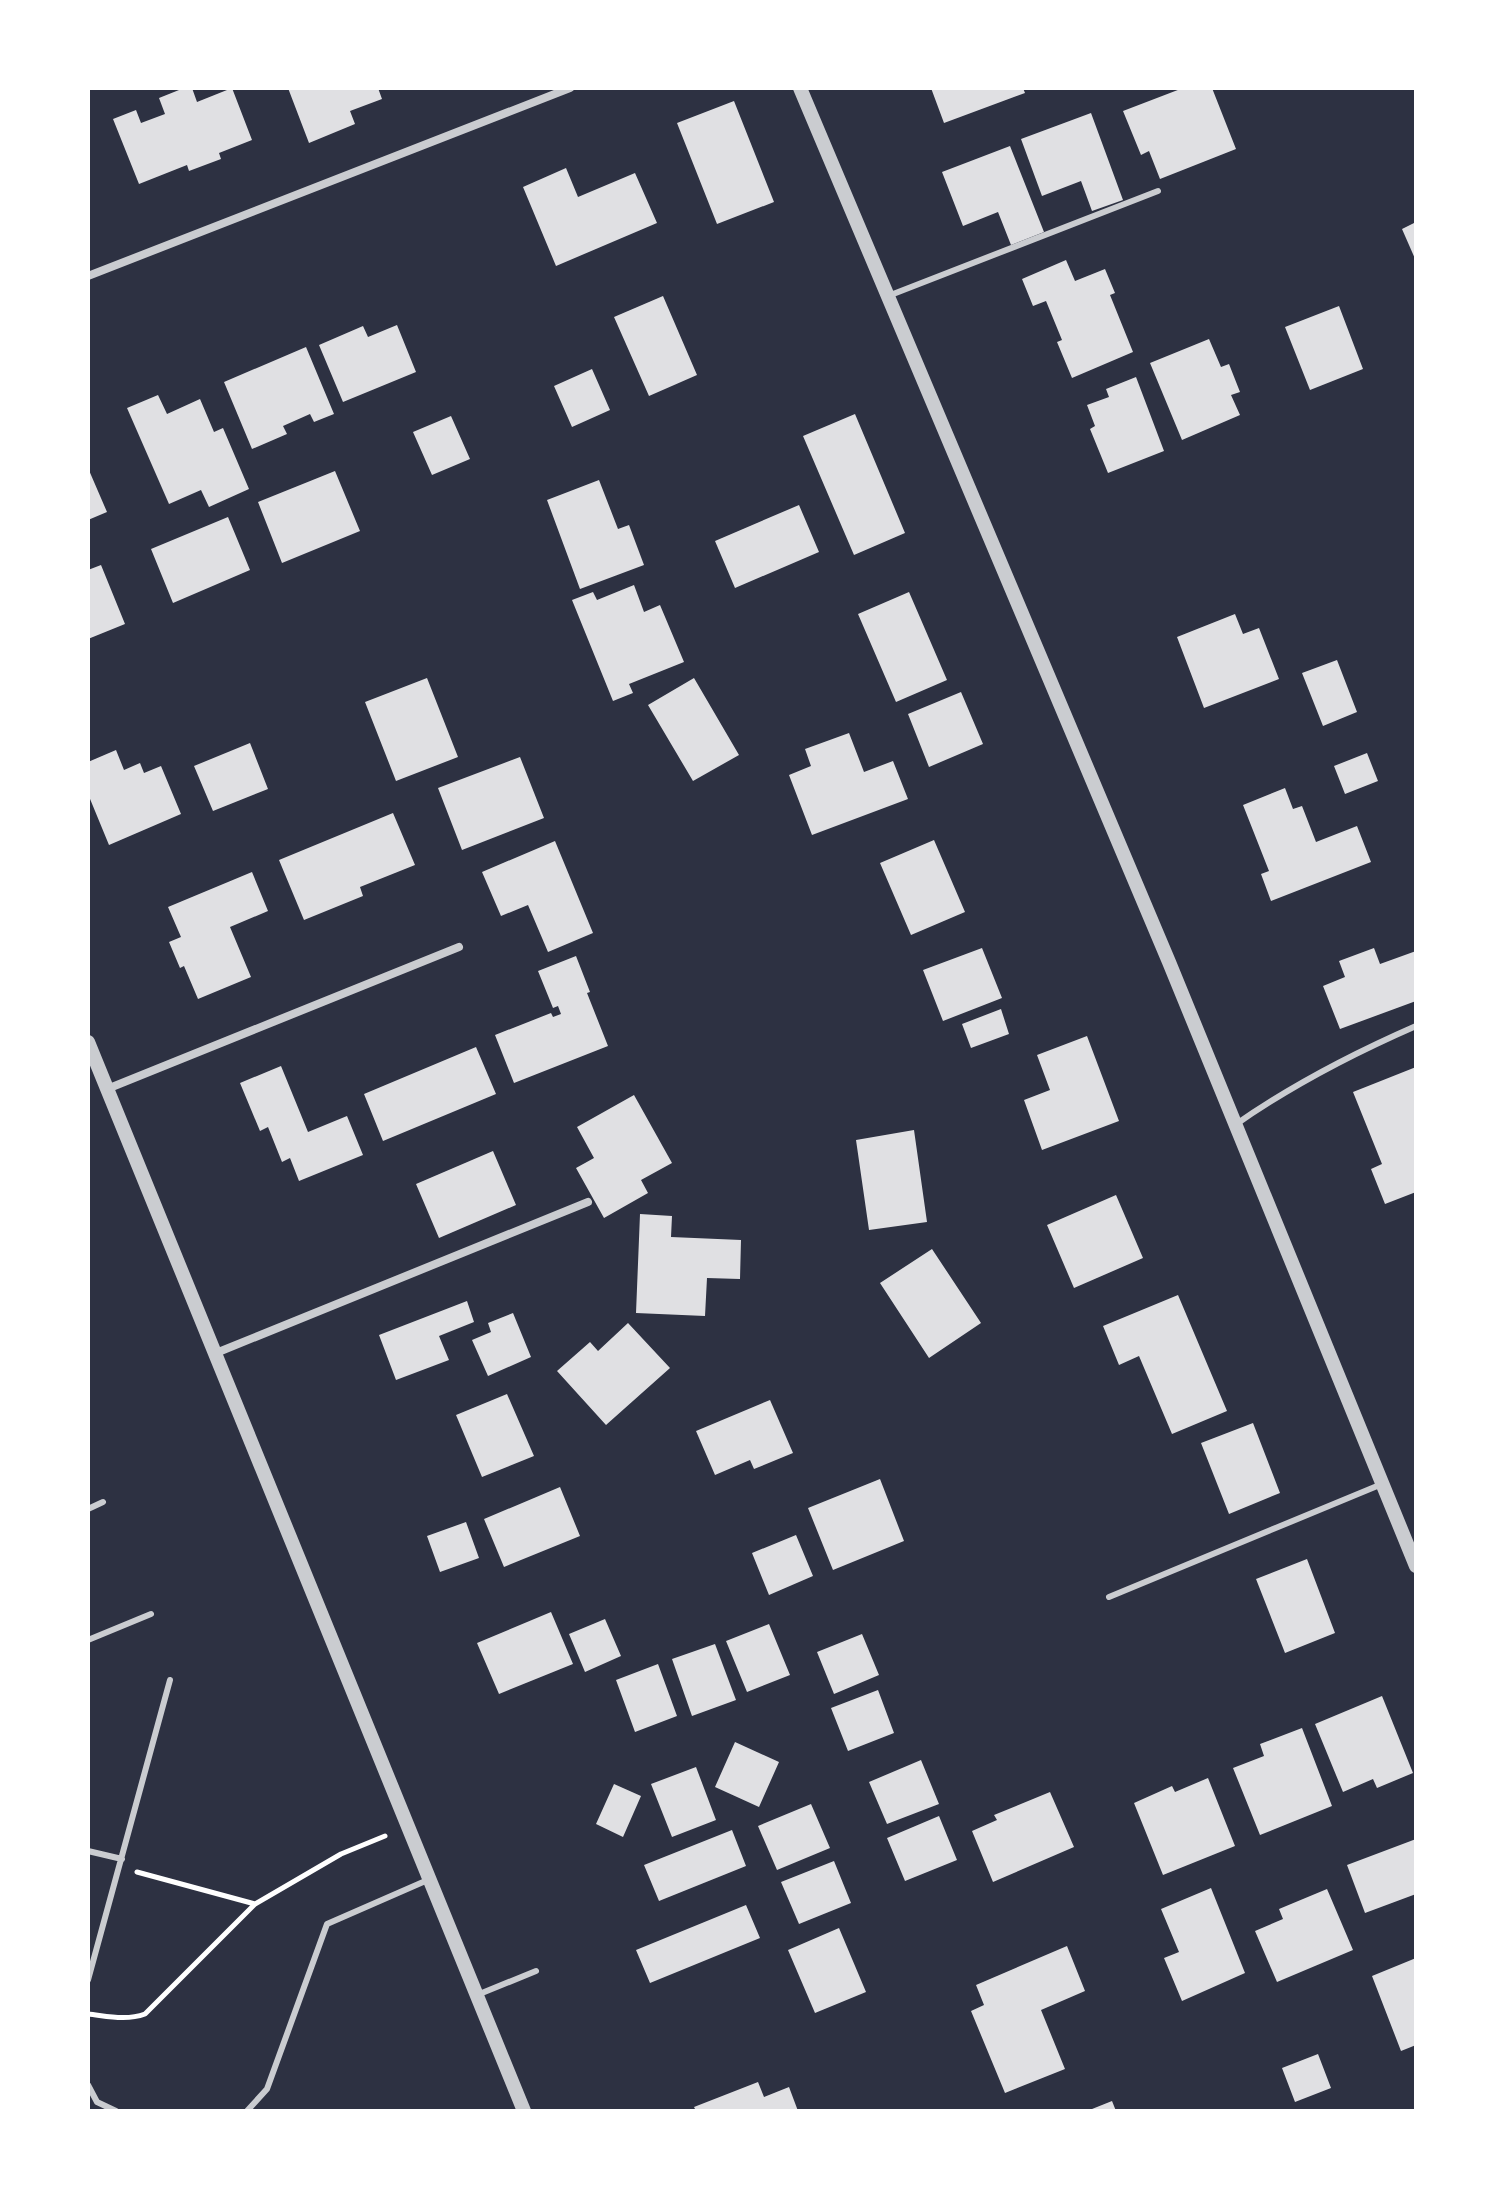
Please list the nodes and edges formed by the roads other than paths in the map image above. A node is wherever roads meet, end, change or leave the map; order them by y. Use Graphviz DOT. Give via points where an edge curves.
graph roads {
  1 [pos="570,88"];
  2 [pos="800,88"];
  3 [pos="1158,191"];
  4 [pos="88,276"];
  5 [pos="888,296"];
  6 [pos="459,947"];
  7 [pos="1416,1026"];
  8 [pos="88,1042"];
  9 [pos="107,1089"];
  10 [pos="1235,1125"];
  11 [pos="588,1202"];
  12 [pos="216,1353"];
  13 [pos="1382,1484"];
  14 [pos="103,1502"];
  15 [pos="88,1509"];
  16 [pos="1416,1566"];
  17 [pos="1109,1597"];
  18 [pos="151,1614"];
  19 [pos="88,1640"];
  20 [pos="170,1680"];
  21 [pos="88,1851"];
  22 [pos="122,1859"];
  23 [pos="430,1879"];
  24 [pos="536,1971"];
  25 [pos="88,1980"];
  26 [pos="477,1995"];
  27 [pos="88,2085"];
  28 [pos="97,2102"];
  29 [pos="93,2111"];
  30 [pos="116,2111"];
  31 [pos="247,2111"];
  32 [pos="524,2111"];
  1 -- 4 [label="street"];
  2 -- 5 [label="street"];
  3 -- 5 [label="lane"];
  5 -- 10 [label="street"];
  6 -- 9 [label="street"];
  7 -- 10 [label="lane" via="1283,1091"];
  8 -- 9 [label="street"];
  9 -- 12 [label="street"];
  10 -- 13 [label="street"];
  11 -- 12 [label="street"];
  12 -- 23 [label="street"];
  13 -- 16 [label="street"];
  13 -- 17 [label="lane"];
  14 -- 15 [label="lane"];
  18 -- 19 [label="lane"];
  20 -- 22 [label="lane"];
  21 -- 22 [label="lane"];
  22 -- 25 [label="lane"];
  23 -- 26 [label="street"];
  23 -- 31 [label="lane" via="327,1924 267,2089"];
  24 -- 26 [label="lane"];
  26 -- 32 [label="street"];
  27 -- 28 [label="lane"];
  28 -- 29 [label="lane"];
  28 -- 30 [label="lane"];
}
